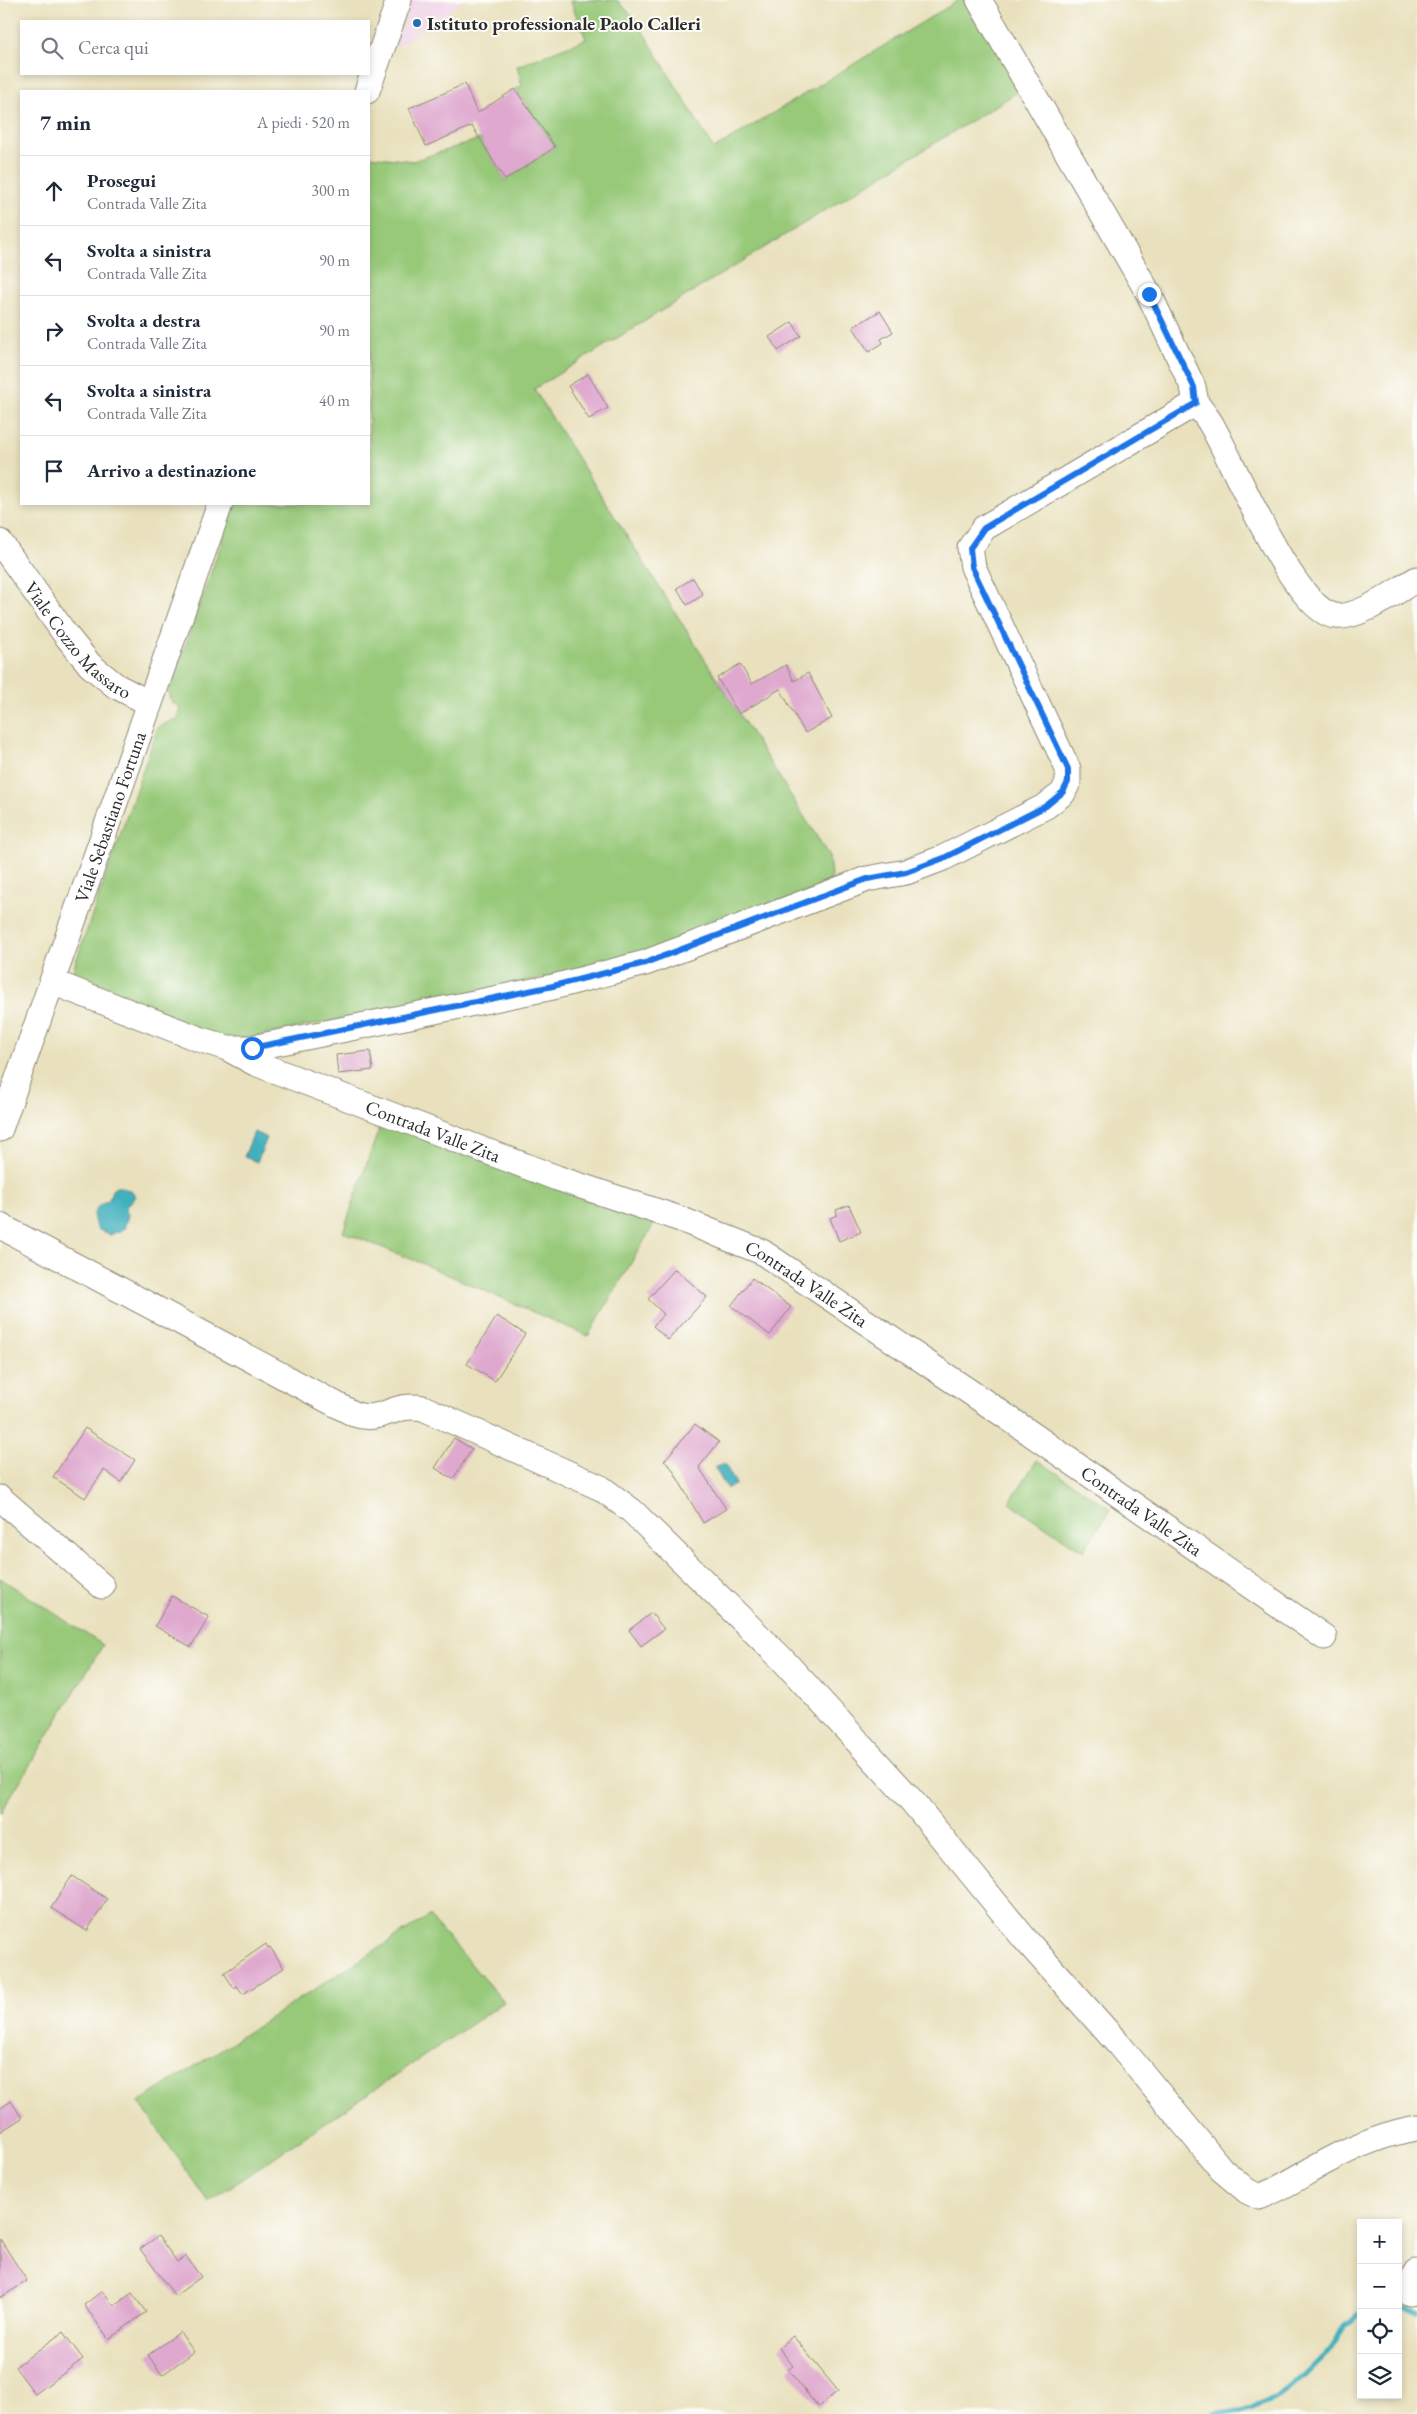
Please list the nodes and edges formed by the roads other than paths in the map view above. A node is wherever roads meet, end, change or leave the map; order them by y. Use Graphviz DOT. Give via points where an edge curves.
graph roads {
  1 [pos="399,0"];
  2 [pos="979,0"];
  3 [pos="367,90"];
  4 [pos="1196,403"];
  5 [pos="220,505"];
  6 [pos="0,542"];
  7 [pos="1417,580"];
  8 [pos="149,704"];
  9 [pos="52,982"];
  10 [pos="227,1048"];
  11 [pos="0,1126"];
  12 [pos="0,1226"];
  13 [pos="0,1498"];
  14 [pos="102,1586"];
  15 [pos="1324,1637"];
  16 [pos="1417,2128"];
  1 -- 3 [label="street"];
  2 -- 4 [label="street" via="1149,294 1194,387"];
  4 -- 7 [label="street" via="1211,424 1268,540 1318,606 1334,616 1352,615"];
  4 -- 10 [label="street, Contrada Valle Zita" via="984,528 970,548 972,567 1068,769 1068,782 1063,792 1046,806 944,858 906,872 867,879 645,963 553,986 252,1048"];
  5 -- 8 [label="street, Viale Sebastiano Fortuna"];
  6 -- 8 [label="street, Viale Cozzo Massaro" via="90,665 116,686"];
  8 -- 9 [label="street, Viale Sebastiano Fortuna"];
  9 -- 10 [label="street, Contrada Valle Zita"];
  9 -- 11 [label="street, Viale Sebastiano Fortuna"];
  10 -- 15 [label="street, Contrada Valle Zita" via="254,1063 762,1252"];
  12 -- 16 [label="street" via="354,1414 364,1418 376,1417 402,1406 423,1408 601,1488 632,1511 782,1660 912,1801 1222,2170 1247,2191 1259,2197 1327,2160 1393,2132"];
  13 -- 14 [label="street"];
}
